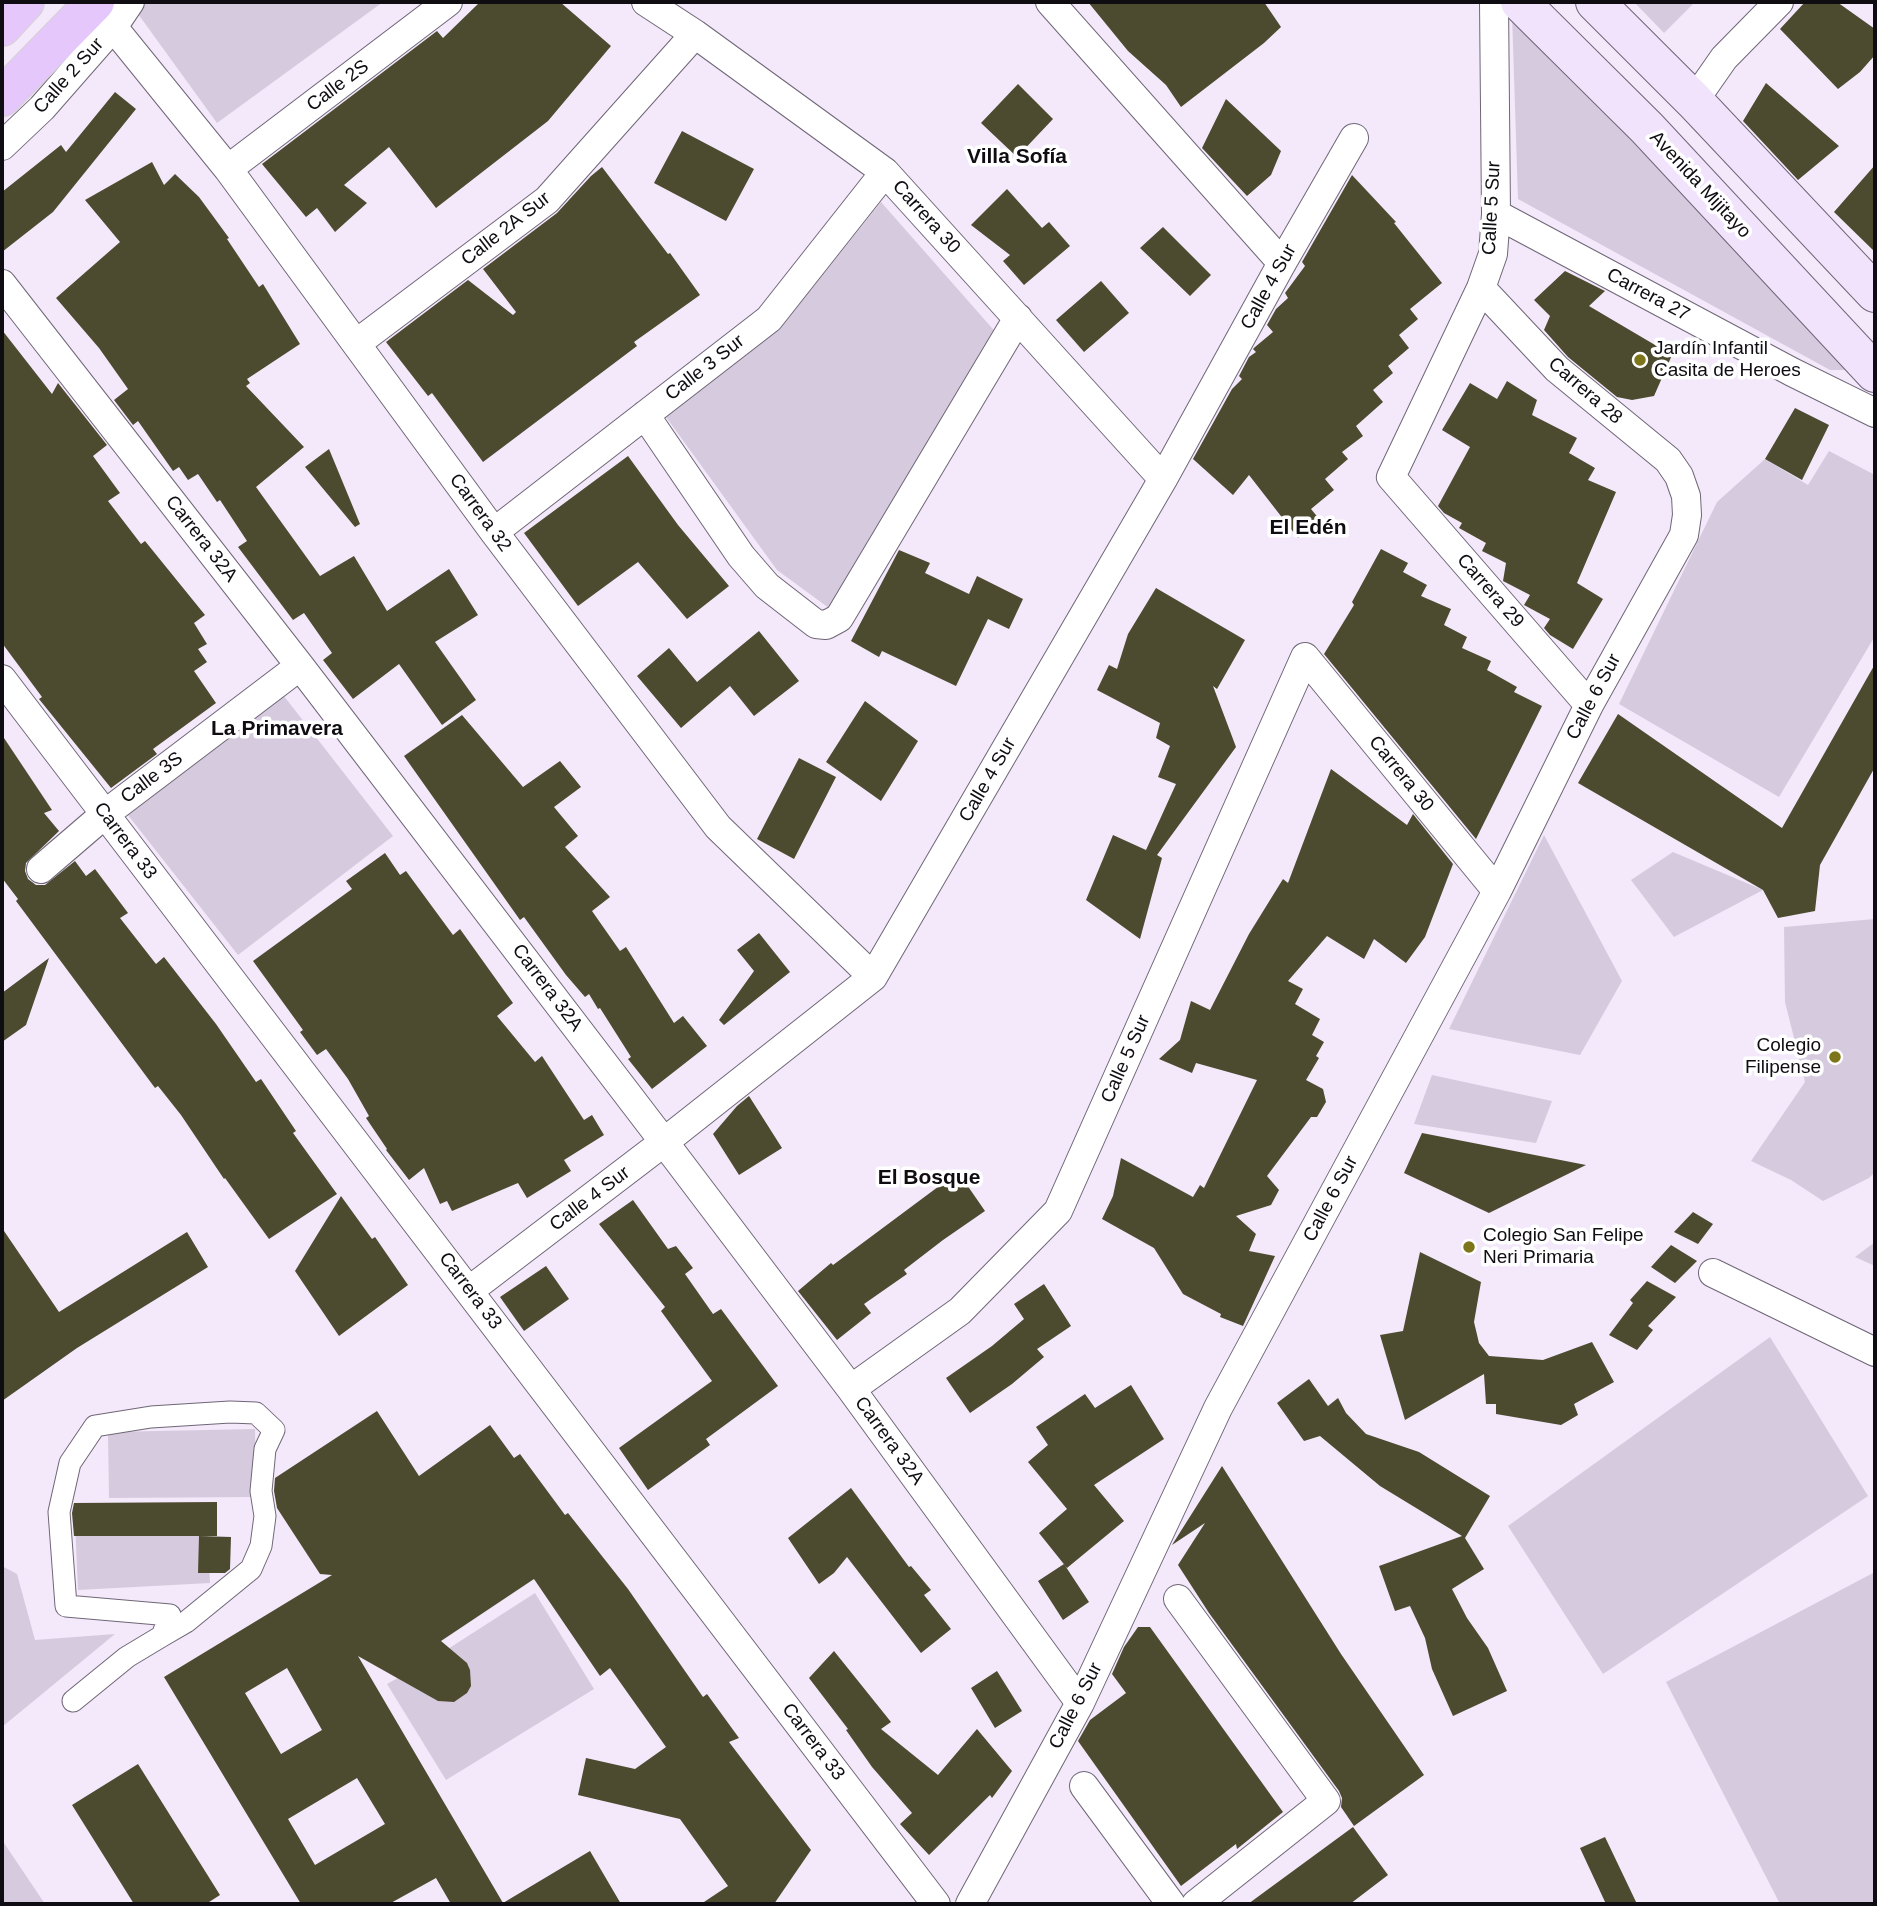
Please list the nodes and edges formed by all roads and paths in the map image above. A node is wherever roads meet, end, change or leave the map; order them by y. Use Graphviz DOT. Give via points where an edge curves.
graph roads {
  1 [pos="25,2"];
  2 [pos="130,2"];
  3 [pos="448,2"];
  4 [pos="646,2"];
  5 [pos="1050,2"];
  6 [pos="1494,2"];
  7 [pos="1520,2"];
  8 [pos="1595,2"];
  9 [pos="1779,2"];
  10 [pos="104,15"];
  11 [pos="2,27"];
  12 [pos="695,34"];
  13 [pos="2,97"];
  14 [pos="1693,101"];
  15 [pos="1354,138"];
  16 [pos="2,146"];
  17 [pos="228,169"];
  18 [pos="885,172"];
  19 [pos="1496,214"];
  20 [pos="1282,263"];
  21 [pos="2,284"];
  22 [pos="1481,288"];
  23 [pos="1875,293"];
  24 [pos="1018,318"];
  25 [pos="357,343"];
  26 [pos="1875,373"];
  27 [pos="1875,414"];
  28 [pos="645,415"];
  29 [pos="1391,477"];
  30 [pos="1163,479"];
  31 [pos="1686,496"];
  32 [pos="494,532"];
  33 [pos="1305,657"];
  34 [pos="300,666"];
  35 [pos="2,679"];
  36 [pos="1589,705"];
  37 [pos="105,814"];
  38 [pos="41,869"];
  39 [pos="1497,891"];
  40 [pos="873,977"];
  41 [pos="664,1142"];
  42 [pos="1713,1273"];
  43 [pos="470,1290"];
  44 [pos="1875,1352"];
  45 [pos="851,1389"];
  46 [pos="1178,1599"];
  47 [pos="162,1636"];
  48 [pos="73,1701"];
  49 [pos="1080,1703"];
  50 [pos="1084,1786"];
  51 [pos="936,1904"];
  52 [pos="970,1904"];
  53 [pos="1171,1904"];
  54 [pos="1196,1904"];
  1 -- 11 [label="main road"];
  2 -- 10 [label="street, Calle 2 Sur"];
  3 -- 17 [label="street, Calle 2S"];
  4 -- 12 [label="street, Carrera 30"];
  5 -- 20 [label="street"];
  6 -- 19 [label="street, Calle 5 Sur"];
  7 -- 26 [label="main road, Avenida Mijitayo" via="1647,128"];
  8 -- 14 [label="main road"];
  9 -- 14 [label="street" via="1724,58"];
  10 -- 13 [label="main road"];
  10 -- 16 [label="street, Calle 2 Sur" via="42,108"];
  10 -- 17 [label="street, Carrera 32"];
  12 -- 18 [label="street, Carrera 30"];
  12 -- 25 [label="street, Calle 2A Sur" via="547,200"];
  14 -- 23 [label="main road"];
  15 -- 20 [label="street, Calle 4 Sur"];
  17 -- 25 [label="street, Carrera 32"];
  18 -- 24 [label="street, Carrera 30"];
  18 -- 28 [label="street, Calle 3 Sur" via="769,319"];
  19 -- 22 [label="street, Calle 5 Sur" via="1493,254"];
  19 -- 27 [label="street, Carrera 27"];
  20 -- 30 [label="street, Calle 4 Sur"];
  21 -- 34 [label="street, Carrera 32A"];
  22 -- 29 [label="street, Calle 5 Sur"];
  22 -- 31 [label="street, Carrera 28" via="1557,369 1668,460"];
  24 -- 28 [label="street" via="839,618 826,625 816,624 767,586 741,556"];
  24 -- 30 [label="street, Carrera 30"];
  25 -- 32 [label="street, Carrera 32"];
  28 -- 32 [label="street, Calle 3 Sur"];
  29 -- 36 [label="street, Carrera 29"];
  30 -- 40 [label="street, Calle 4 Sur"];
  31 -- 36 [label="street, Calle 6 Sur" via="1684,535"];
  32 -- 40 [label="street, Carrera 32" via="718,827"];
  33 -- 39 [label="street, Carrera 30"];
  33 -- 45 [label="street, Calle 5 Sur" via="1058,1211 960,1311"];
  34 -- 37 [label="street, Calle 3S"];
  34 -- 41 [label="street, Carrera 32A"];
  35 -- 37 [label="street, Carrera 33"];
  36 -- 39 [label="street, Calle 6 Sur"];
  37 -- 38 [label="street, Calle 3S"];
  37 -- 43 [label="street, Carrera 33"];
  39 -- 49 [label="street, Calle 6 Sur" via="1219,1408"];
  40 -- 41 [label="street, Calle 4 Sur"];
  41 -- 43 [label="street, Calle 4 Sur"];
  41 -- 45 [label="street, Carrera 32A"];
  42 -- 44 [label="street"];
  43 -- 51 [label="street, Carrera 33"];
  45 -- 49 [label="street, Carrera 32A"];
  46 -- 54 [label="street" via="1326,1801"];
  47 -- 47 [label="street" via="170,1615 66,1606 60,1512 69,1463 96,1426 151,1417 256,1413 274,1430 262,1468 265,1516 261,1546 251,1569"];
  47 -- 48 [label="street" via="127,1657"];
  49 -- 52 [label="street, Calle 6 Sur"];
  50 -- 53 [label="street"];
}
